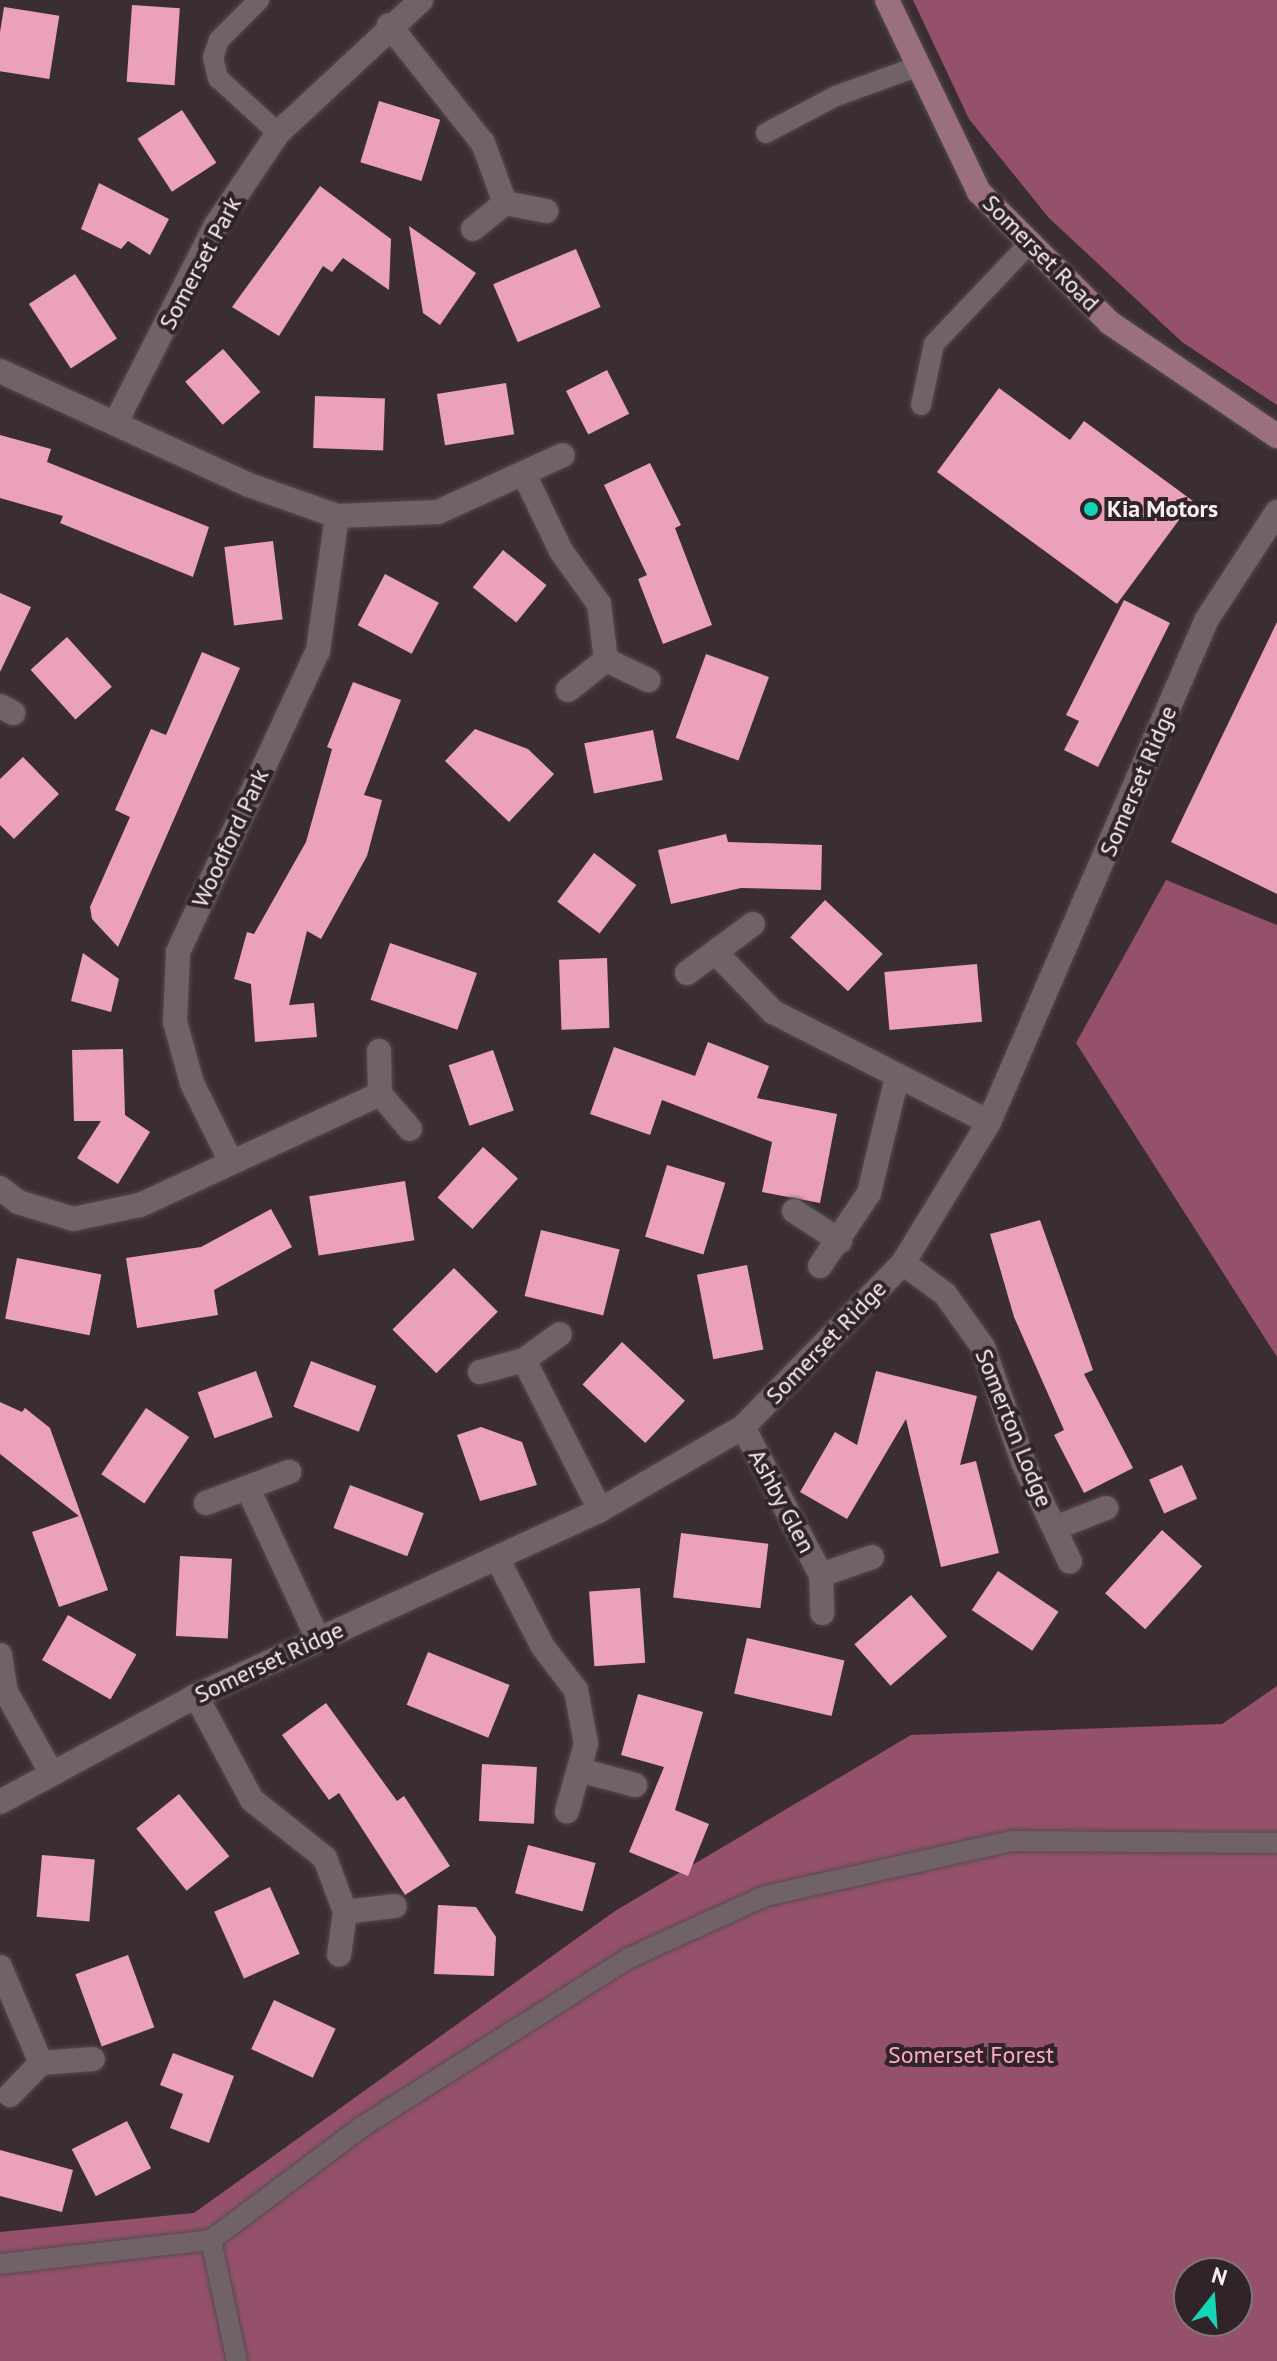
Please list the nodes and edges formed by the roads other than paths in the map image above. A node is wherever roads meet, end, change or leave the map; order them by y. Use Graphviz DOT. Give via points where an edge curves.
graph roads {
  1 [pos="259,0"];
  2 [pos="421,0"];
  3 [pos="887,0"];
  4 [pos="389,25"];
  5 [pos="916,67"];
  6 [pos="278,133"];
  7 [pos="766,133"];
  8 [pos="505,203"];
  9 [pos="546,211"];
  10 [pos="473,229"];
  11 [pos="1030,243"];
  12 [pos="0,371"];
  13 [pos="921,405"];
  14 [pos="116,422"];
  15 [pos="1277,436"];
  16 [pos="563,455"];
  17 [pos="524,474"];
  18 [pos="1277,512"];
  19 [pos="337,516"];
  20 [pos="606,660"];
  21 [pos="648,680"];
  22 [pos="568,690"];
  23 [pos="753,924"];
  24 [pos="718,955"];
  25 [pos="687,973"];
  26 [pos="379,1051"];
  27 [pos="897,1077"];
  28 [pos="380,1094"];
  29 [pos="989,1122"];
  30 [pos="410,1129"];
  31 [pos="230,1160"];
  32 [pos="0,1188"];
  33 [pos="794,1211"];
  34 [pos="840,1241"];
  35 [pos="903,1263"];
  36 [pos="820,1266"];
  37 [pos="560,1334"];
  38 [pos="524,1360"];
  39 [pos="480,1372"];
  40 [pos="743,1427"];
  41 [pos="289,1472"];
  42 [pos="249,1491"];
  43 [pos="206,1503"];
  44 [pos="1106,1508"];
  45 [pos="600,1510"];
  46 [pos="1055,1528"];
  47 [pos="872,1557"];
  48 [pos="497,1558"];
  49 [pos="1070,1562"];
  50 [pos="821,1575"];
  51 [pos="822,1613"];
  52 [pos="317,1637"];
  53 [pos="0,1655"];
  54 [pos="196,1696"];
  55 [pos="583,1771"];
  56 [pos="52,1774"];
  57 [pos="635,1785"];
  58 [pos="0,1802"];
  59 [pos="567,1811"];
  60 [pos="1277,1843"];
  61 [pos="395,1906"];
  62 [pos="345,1912"];
  63 [pos="339,1955"];
  64 [pos="0,1967"];
  65 [pos="93,2059"];
  66 [pos="41,2063"];
  67 [pos="10,2095"];
  68 [pos="211,2240"];
  69 [pos="0,2264"];
  70 [pos="237,2361"];
  1 -- 6 [label="lane" via="219,40 213,57 218,78"];
  2 -- 4 [label="street, Somerset Park"];
  3 -- 5 [label="street, Somerset Road"];
  4 -- 6 [label="street, Somerset Park"];
  4 -- 8 [label="street" via="483,143"];
  5 -- 7 [label="lane" via="836,96"];
  5 -- 11 [label="street, Somerset Road" via="979,192"];
  6 -- 14 [label="street, Somerset Park" via="216,225"];
  8 -- 9 [label="street"];
  8 -- 10 [label="street"];
  11 -- 13 [label="lane" via="934,344"];
  11 -- 15 [label="street, Somerset Road" via="1110,323"];
  12 -- 14 [label="street"];
  14 -- 19 [label="street" via="249,485"];
  16 -- 17 [label="street"];
  17 -- 19 [label="street" via="438,512"];
  17 -- 20 [label="street" via="561,551 599,604"];
  18 -- 29 [label="street, Somerset Ridge" via="1207,619"];
  19 -- 31 [label="street, Woodford Park" via="318,651 178,952 175,1022 192,1083"];
  20 -- 21 [label="street"];
  20 -- 22 [label="street"];
  23 -- 24 [label="street"];
  24 -- 25 [label="street"];
  24 -- 27 [label="street" via="773,1012"];
  26 -- 28 [label="street"];
  27 -- 29 [label="street"];
  27 -- 34 [label="street" via="869,1193"];
  28 -- 30 [label="street"];
  28 -- 31 [label="street"];
  29 -- 35 [label="street, Somerset Ridge"];
  31 -- 32 [label="street" via="140,1205 73,1219 18,1202"];
  33 -- 34 [label="street"];
  34 -- 36 [label="street"];
  35 -- 40 [label="street, Somerset Ridge"];
  35 -- 46 [label="street, Somerton Lodge" via="945,1294 983,1347 1023,1462"];
  37 -- 38 [label="street"];
  38 -- 39 [label="street"];
  38 -- 45 [label="street"];
  40 -- 45 [label="street, Somerset Ridge"];
  40 -- 50 [label="street, Ashby Glen"];
  41 -- 42 [label="street"];
  42 -- 43 [label="street"];
  42 -- 52 [label="street"];
  44 -- 46 [label="street, Somerton Lodge"];
  45 -- 48 [label="street, Somerset Ridge"];
  46 -- 49 [label="street, Somerton Lodge"];
  47 -- 50 [label="street, Ashby Glen"];
  48 -- 52 [label="street, Somerset Ridge"];
  48 -- 55 [label="street" via="543,1647 576,1690 586,1744"];
  50 -- 51 [label="street, Ashby Glen"];
  52 -- 54 [label="street, Somerset Ridge"];
  53 -- 56 [label="street" via="6,1692"];
  54 -- 56 [label="street, Somerset Ridge"];
  54 -- 62 [label="street" via="252,1800 325,1858"];
  55 -- 57 [label="street"];
  55 -- 59 [label="street"];
  56 -- 58 [label="street, Somerset Ridge"];
  60 -- 68 [label="lane" via="1203,1838 1012,1841 765,1896 629,1958 363,2126"];
  61 -- 62 [label="street"];
  62 -- 63 [label="street"];
  64 -- 66 [label="street"];
  65 -- 66 [label="street"];
  66 -- 67 [label="street"];
  68 -- 69 [label="lane"];
  68 -- 70 [label="lane"];
}
